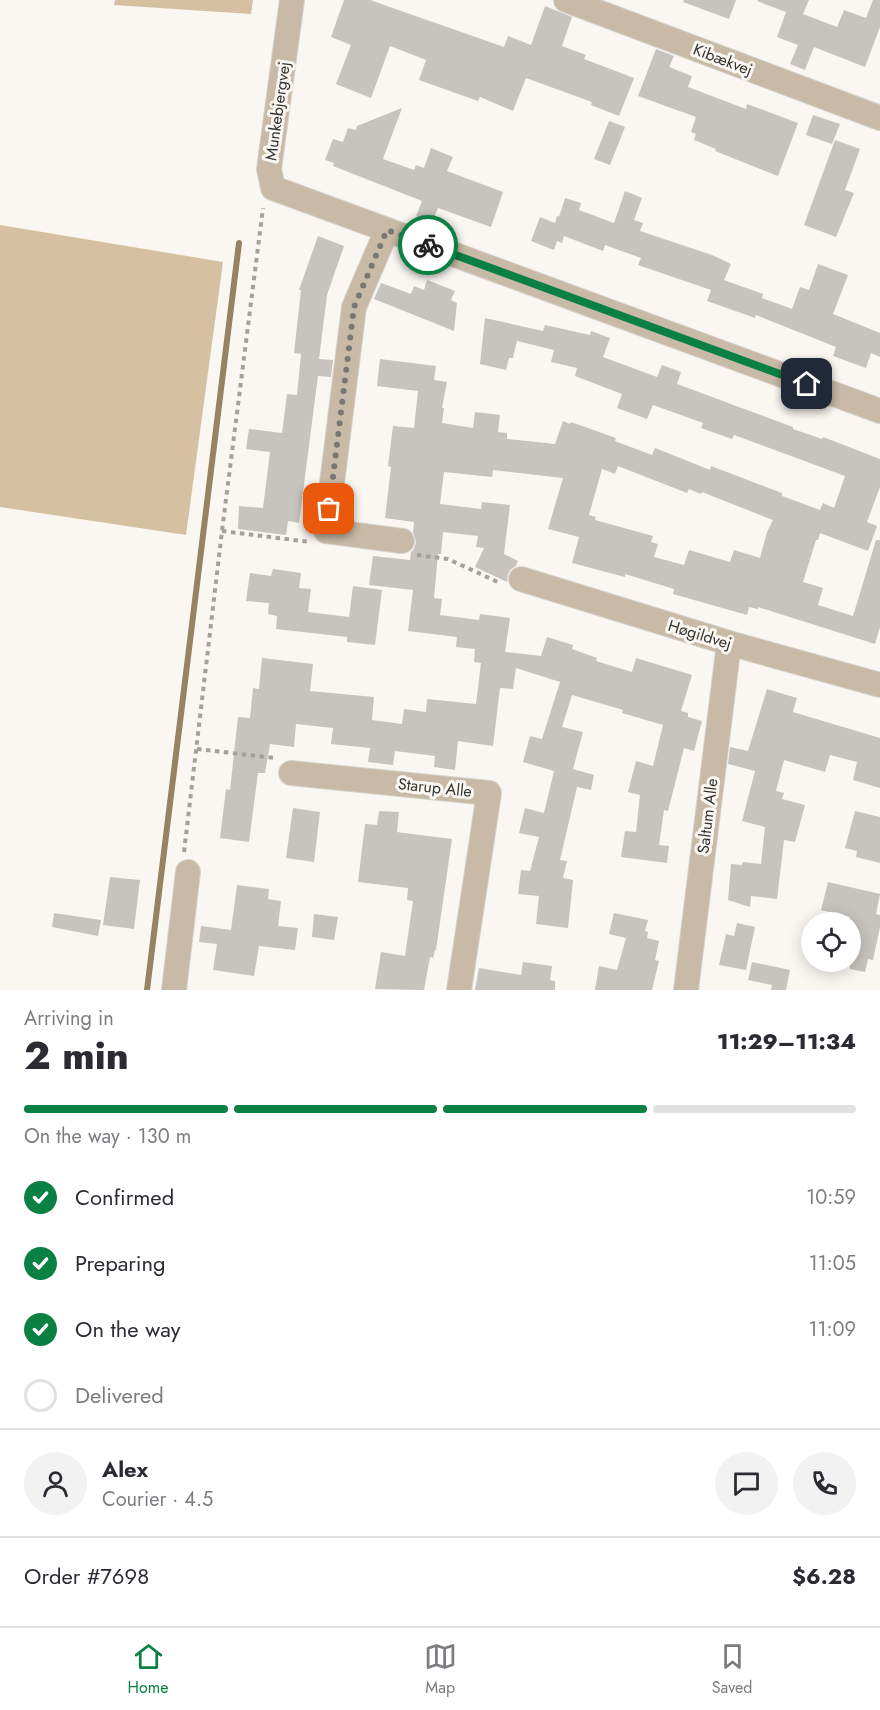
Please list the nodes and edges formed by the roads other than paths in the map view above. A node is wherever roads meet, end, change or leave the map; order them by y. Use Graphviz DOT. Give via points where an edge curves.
graph roads {
  1 [pos="292,0"];
  2 [pos="566,0"];
  3 [pos="880,118"];
  4 [pos="387,230"];
  5 [pos="880,411"];
  6 [pos="402,541"];
  7 [pos="521,579"];
  8 [pos="729,643"];
  9 [pos="880,685"];
  10 [pos="291,773"];
  11 [pos="188,872"];
  12 [pos="174,990"];
  13 [pos="459,990"];
  14 [pos="686,990"];
  1 -- 4 [label="street, Munkebjergvej" via="269,169 273,188"];
  2 -- 3 [label="street, Kibækvej"];
  4 -- 5 [label="street"];
  4 -- 6 [label="street" via="354,307 326,531"];
  7 -- 8 [label="street, Høgildvej"];
  8 -- 9 [label="street, Høgildvej"];
  8 -- 14 [label="street, Saltum Alle"];
  10 -- 13 [label="street, Starup Alle" via="489,793"];
  11 -- 12 [label="street"];
}
